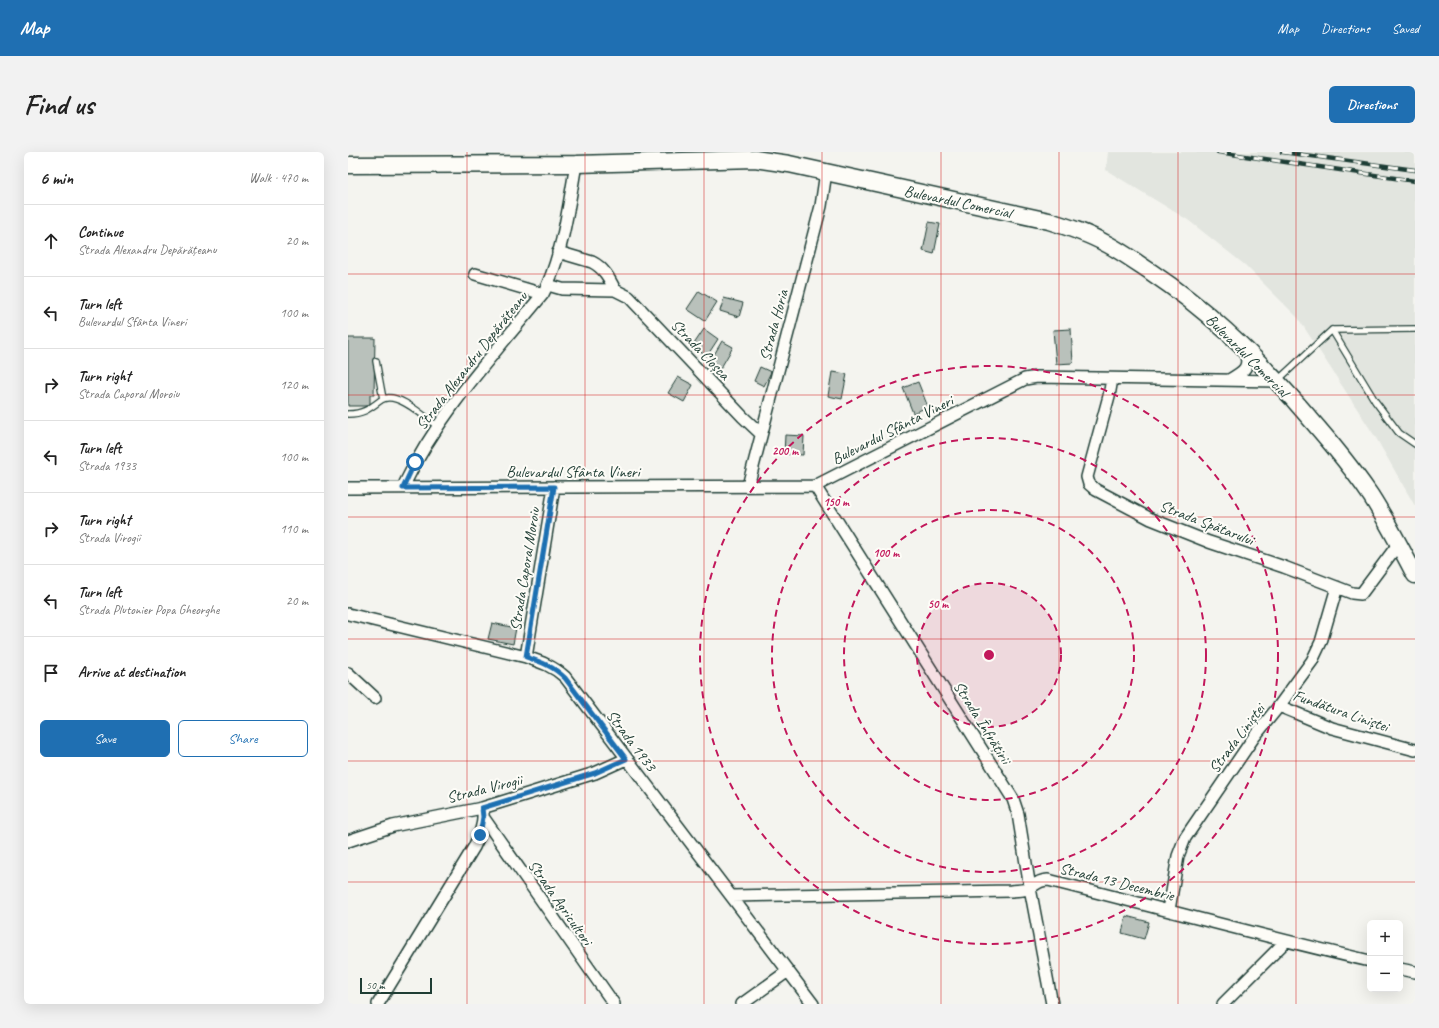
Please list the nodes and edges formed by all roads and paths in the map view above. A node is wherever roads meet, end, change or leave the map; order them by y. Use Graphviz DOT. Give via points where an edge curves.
graph roads {
  1 [pos="576,164"];
  2 [pos="348,165"];
  3 [pos="826,172"];
  4 [pos="558,252"];
  5 [pos="475,274"];
  6 [pos="545,289"];
  7 [pos="615,290"];
  8 [pos="1415,329"];
  9 [pos="1332,330"];
  10 [pos="1243,346"];
  11 [pos="376,361"];
  12 [pos="1112,379"];
  13 [pos="1228,380"];
  14 [pos="1277,382"];
  15 [pos="383,399"];
  16 [pos="348,414"];
  17 [pos="437,426"];
  18 [pos="761,434"];
  19 [pos="1415,444"];
  20 [pos="748,486"];
  21 [pos="815,486"];
  22 [pos="554,487"];
  23 [pos="348,488"];
  24 [pos="403,488"];
  25 [pos="1399,543"];
  26 [pos="1415,575"];
  27 [pos="1337,587"];
  28 [pos="348,614"];
  29 [pos="526,657"];
  30 [pos="348,673"];
  31 [pos="376,698"];
  32 [pos="1280,706"];
  33 [pos="1415,750"];
  34 [pos="626,759"];
  35 [pos="483,812"];
  36 [pos="348,841"];
  37 [pos="1030,888"];
  38 [pos="732,896"];
  39 [pos="1169,910"];
  40 [pos="1286,941"];
  41 [pos="1367,960"];
  42 [pos="1403,969"];
  43 [pos="788,971"];
  44 [pos="1415,972"];
  45 [pos="378,1004"];
  46 [pos="614,1004"];
  47 [pos="742,1004"];
  48 [pos="813,1004"];
  49 [pos="1052,1004"];
  50 [pos="1223,1004"];
  1 -- 2 [label="main road, Bulevardul Comercial"];
  1 -- 3 [label="main road, Bulevardul Comercial" via="755,159"];
  1 -- 4 [label="street, Strada Alexandru Depărățeanu"];
  3 -- 10 [label="main road, Bulevardul Comercial" via="1049,221 1078,230 1105,242 1172,286 1205,311"];
  3 -- 18 [label="street, Strada Horia" via="821,206"];
  4 -- 6 [label="street, Strada Alexandru Depărățeanu"];
  4 -- 7 [label="street" via="597,264 608,276"];
  5 -- 6 [label="street, Strada Alexandru Depărățeanu"];
  6 -- 7 [label="street, Strada Cloșca"];
  6 -- 17 [label="street, Strada Alexandru Depărățeanu" via="469,382"];
  7 -- 18 [label="street, Strada Cloșca" via="629,297"];
  8 -- 9 [label="lane"];
  9 -- 14 [label="lane"];
  9 -- 19 [label="lane" via="1375,401 1399,433"];
  10 -- 13 [label="street" via="1248,359 1245,368 1240,374"];
  10 -- 14 [label="main road, Bulevardul Comercial"];
  11 -- 15 [label="lane"];
  12 -- 13 [label="street, Bulevardul Sfânta Vineri"];
  12 -- 21 [label="street, Bulevardul Sfânta Vineri" via="1025,379"];
  12 -- 27 [label="street, Strada Spătarului" via="1087,476 1089,484 1151,519"];
  13 -- 14 [label="street, Bulevardul Sfânta Vineri"];
  14 -- 25 [label="main road, Bulevardul Comercial" via="1341,456 1370,495"];
  15 -- 16 [label="lane" via="359,414"];
  15 -- 17 [label="lane" via="400,400"];
  17 -- 24 [label="street, Strada Alexandru Depărățeanu"];
  18 -- 20 [label="street, Strada Horia"];
  20 -- 21 [label="street, Bulevardul Sfânta Vineri"];
  20 -- 22 [label="street, Bulevardul Sfânta Vineri"];
  21 -- 37 [label="street, Strada Înfrățirii" via="1013,800 1018,814"];
  22 -- 24 [label="street, Bulevardul Sfânta Vineri"];
  22 -- 29 [label="street, Strada Caporal Moroiu"];
  23 -- 24 [label="street, Bulevardul Sfânta Vineri"];
  25 -- 26 [label="main road, Bulevardul Comercial"];
  25 -- 27 [label="street, Strada Spătarului" via="1361,594"];
  27 -- 32 [label="street, Strada Liniștei" via="1315,655"];
  28 -- 29 [label="street, Strada 1933"];
  29 -- 34 [label="street, Strada 1933" via="556,669 565,678"];
  30 -- 31 [label="street"];
  32 -- 33 [label="street, Fundătura Liniștei" via="1332,728"];
  32 -- 39 [label="street, Strada Liniștei" via="1242,755 1185,838 1178,856"];
  34 -- 35 [label="street, Strada Virogii" via="595,773"];
  34 -- 38 [label="street, Strada 1933"];
  35 -- 36 [label="street, Strada Virogii" via="393,826"];
  35 -- 45 [label="street" via="480,835 474,847"];
  35 -- 46 [label="street, Strada Agricultori"];
  37 -- 38 [label="street, Strada 13 Decembrie" via="1010,891"];
  37 -- 39 [label="street, Strada 13 Decembrie" via="1036,883 1048,880"];
  37 -- 49 [label="street, Strada Înfrățirii"];
  38 -- 43 [label="street, Strada 1933"];
  39 -- 40 [label="street, Strada 13 Decembrie"];
  40 -- 41 [label="street, Strada 13 Decembrie"];
  40 -- 50 [label="street"];
  42 -- 44 [label="street"];
  43 -- 47 [label="street"];
  43 -- 48 [label="street, Strada 1933"];
}
